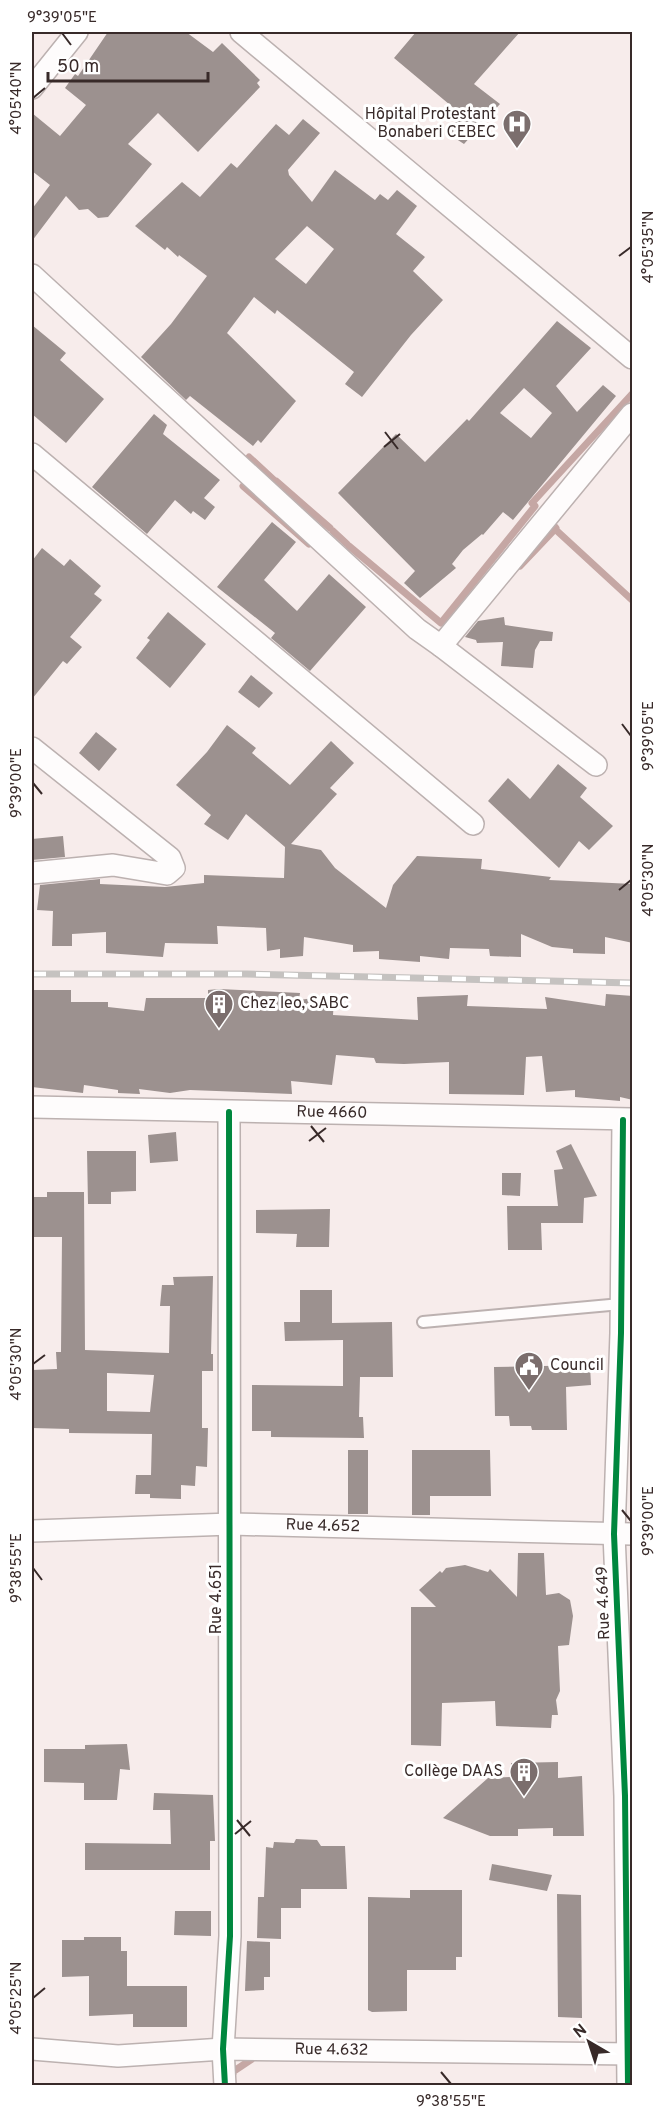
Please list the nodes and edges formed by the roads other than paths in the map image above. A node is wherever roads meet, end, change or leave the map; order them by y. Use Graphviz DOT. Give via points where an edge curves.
graph roads {
  1 [pos="77,32"];
  2 [pos="241,32"];
  3 [pos="32,88"];
  4 [pos="32,275"];
  5 [pos="633,358"];
  6 [pos="633,414"];
  7 [pos="32,454"];
  8 [pos="441,646"];
  9 [pos="32,748"];
  10 [pos="596,765"];
  11 [pos="473,824"];
  12 [pos="32,873"];
  13 [pos="32,1107"];
  14 [pos="229,1112"];
  15 [pos="628,1120"];
  16 [pos="621,1304"];
  17 [pos="423,1322"];
  18 [pos="627,1334"];
  19 [pos="626,1411"];
  20 [pos="231,1524"];
  21 [pos="32,1531"];
  22 [pos="623,1534"];
  23 [pos="629,1796"];
  24 [pos="32,2049"];
  25 [pos="223,2049"];
  26 [pos="630,2054"];
  27 [pos="225,2085"];
  28 [pos="628,2085"];
  1 -- 3 [label="street"];
  2 -- 5 [label="street"];
  4 -- 8 [label="street" via="417,629"];
  6 -- 8 [label="street"];
  7 -- 11 [label="street"];
  8 -- 10 [label="street"];
  9 -- 12 [label="street" via="170,858 174,868 167,874 113,865"];
  13 -- 14 [label="street, Rue 4660"];
  14 -- 15 [label="street, Rue 4660"];
  14 -- 20 [label="street, Rue 4.651"];
  15 -- 16 [label="street, Rue 4.649"];
  16 -- 17 [label="lane"];
  16 -- 18 [label="street, Rue 4.649"];
  18 -- 19 [label="street, Rue 4.649"];
  19 -- 22 [label="street, Rue 4.649"];
  20 -- 21 [label="street, Rue 4.652"];
  20 -- 22 [label="street, Rue 4.652"];
  20 -- 25 [label="street, Rue 4.651" via="230,1936"];
  22 -- 23 [label="street, Rue 4.649"];
  23 -- 26 [label="street, Rue 4.649"];
  24 -- 25 [label="street, Rue 4.632" via="118,2055"];
  25 -- 26 [label="street, Rue 4.632"];
  25 -- 27 [label="street, Rue 4.651"];
  26 -- 28 [label="street, Rue 4.649"];
}
